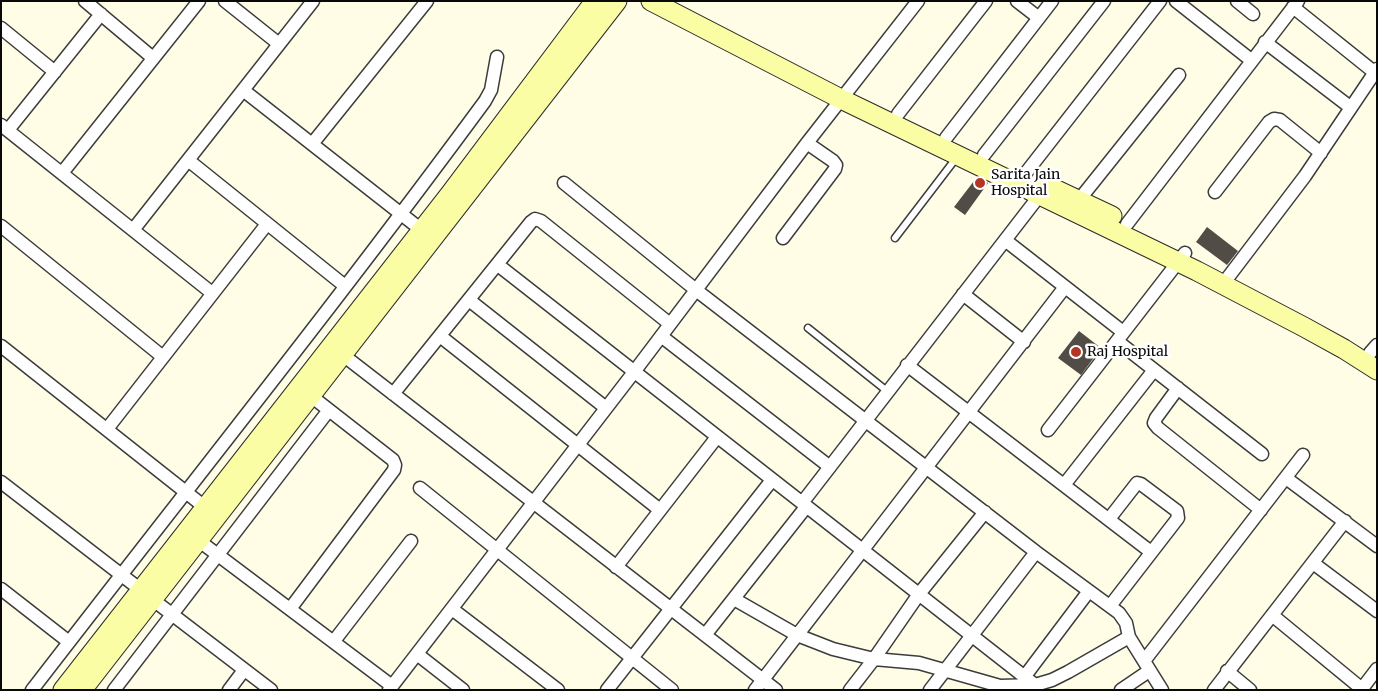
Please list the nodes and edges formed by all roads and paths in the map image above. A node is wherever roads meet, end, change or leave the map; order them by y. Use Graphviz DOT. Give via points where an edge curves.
graph roads {
  1 [pos="85,1"];
  2 [pos="199,1"];
  3 [pos="225,1"];
  4 [pos="313,1"];
  5 [pos="427,1"];
  6 [pos="595,1"];
  7 [pos="618,1"];
  8 [pos="650,1"];
  9 [pos="673,1"];
  10 [pos="918,1"];
  11 [pos="986,1"];
  12 [pos="1017,1"];
  13 [pos="1052,1"];
  14 [pos="1104,1"];
  15 [pos="1160,1"];
  16 [pos="1176,1"];
  17 [pos="1237,1"];
  18 [pos="1296,4"];
  19 [pos="101,14"];
  20 [pos="1253,14"];
  21 [pos="1039,18"];
  22 [pos="1,28"];
  23 [pos="1265,42"];
  24 [pos="279,44"];
  25 [pos="497,57"];
  26 [pos="154,58"];
  27 [pos="1251,60"];
  28 [pos="1375,70"];
  29 [pos="55,72"];
  30 [pos="1179,75"];
  31 [pos="243,90"];
  32 [pos="845,94"];
  33 [pos="1350,107"];
  34 [pos="898,114"];
  35 [pos="5,128"];
  36 [pos="946,138"];
  37 [pos="807,143"];
  38 [pos="312,144"];
  39 [pos="1321,153"];
  40 [pos="984,155"];
  41 [pos="958,156"];
  42 [pos="188,160"];
  43 [pos="62,173"];
  44 [pos="1025,174"];
  45 [pos="564,183"];
  46 [pos="1044,191"];
  47 [pos="1215,192"];
  48 [pos="1079,200"];
  49 [pos="402,214"];
  50 [pos="267,224"];
  51 [pos="1127,224"];
  52 [pos="1,226"];
  53 [pos="133,230"];
  54 [pos="428,234"];
  55 [pos="783,238"];
  56 [pos="895,238"];
  57 [pos="1006,240"];
  58 [pos="1182,257"];
  59 [pos="498,265"];
  60 [pos="1226,280"];
  61 [pos="345,286"];
  62 [pos="1065,287"];
  63 [pos="696,290"];
  64 [pos="212,293"];
  65 [pos="963,294"];
  66 [pos="469,300"];
  67 [pos="670,324"];
  68 [pos="808,328"];
  69 [pos="440,336"];
  70 [pos="661,336"];
  71 [pos="1120,336"];
  72 [pos="1024,342"];
  73 [pos="1,346"];
  74 [pos="343,355"];
  75 [pos="1375,356"];
  76 [pos="163,357"];
  77 [pos="907,365"];
  78 [pos="1154,370"];
  79 [pos="634,372"];
  80 [pos="1178,388"];
  81 [pos="887,391"];
  82 [pos="393,394"];
  83 [pos="311,396"];
  84 [pos="606,408"];
  85 [pos="329,410"];
  86 [pos="969,413"];
  87 [pos="866,420"];
  88 [pos="107,429"];
  89 [pos="1048,430"];
  90 [pos="717,437"];
  91 [pos="578,445"];
  92 [pos="1262,454"];
  93 [pos="1303,455"];
  94 [pos="830,467"];
  95 [pos="927,467"];
  96 [pos="1286,478"];
  97 [pos="772,480"];
  98 [pos="1,482"];
  99 [pos="1064,485"];
  100 [pos="420,488"];
  101 [pos="185,491"];
  102 [pos="533,502"];
  103 [pos="804,505"];
  104 [pos="660,510"];
  105 [pos="1261,510"];
  106 [pos="211,512"];
  107 [pos="985,512"];
  108 [pos="1109,519"];
  109 [pos="1345,521"];
  110 [pos="198,540"];
  111 [pos="411,541"];
  112 [pos="1377,546"];
  113 [pos="497,549"];
  114 [pos="862,550"];
  115 [pos="1036,552"];
  116 [pos="1151,552"];
  117 [pos="218,554"];
  118 [pos="1312,563"];
  119 [pos="616,567"];
  120 [pos="120,575"];
  121 [pos="1,589"];
  122 [pos="1089,591"];
  123 [pos="147,594"];
  124 [pos="918,594"];
  125 [pos="734,599"];
  126 [pos="1110,606"];
  127 [pos="670,608"];
  128 [pos="290,609"];
  129 [pos="452,609"];
  130 [pos="1377,611"];
  131 [pos="172,614"];
  132 [pos="1272,615"];
  133 [pos="705,635"];
  134 [pos="797,635"];
  135 [pos="972,635"];
  136 [pos="1130,637"];
  137 [pos="69,642"];
  138 [pos="334,642"];
  139 [pos="417,654"];
  140 [pos="632,658"];
  141 [pos="874,659"];
  142 [pos="1147,666"];
  143 [pos="1377,669"];
  144 [pos="244,670"];
  145 [pos="945,670"];
  146 [pos="1227,671"];
  147 [pos="1030,681"];
  148 [pos="759,685"];
  149 [pos="390,688"];
  150 [pos="1013,688"];
  151 [pos="1361,689"];
  152 [pos="32,690"];
  153 [pos="63,690"];
  154 [pos="82,690"];
  155 [pos="114,690"];
  156 [pos="229,690"];
  157 [pos="270,690"];
  158 [pos="463,690"];
  159 [pos="558,690"];
  160 [pos="607,690"];
  161 [pos="672,690"];
  162 [pos="776,690"];
  163 [pos="850,690"];
  164 [pos="930,690"];
  165 [pos="1121,690"];
  166 [pos="1162,690"];
  167 [pos="1214,690"];
  168 [pos="1250,690"];
  1 -- 19 [label="street"];
  2 -- 26 [label="street"];
  3 -- 24 [label="street"];
  4 -- 24 [label="street"];
  5 -- 38 [label="street"];
  6 -- 54 [label="street"];
  7 -- 54 [label="street"];
  8 -- 32 [label="street"];
  9 -- 32 [label="street"];
  10 -- 32 [label="street"];
  11 -- 34 [label="street"];
  12 -- 21 [label="street"];
  13 -- 21 [label="street"];
  14 -- 40 [label="street"];
  15 -- 44 [label="street"];
  16 -- 27 [label="street"];
  17 -- 20 [label="street"];
  18 -- 23 [label="street"];
  18 -- 28 [label="street"];
  19 -- 26 [label="street"];
  19 -- 29 [label="street"];
  21 -- 36 [label="street"];
  22 -- 29 [label="street"];
  23 -- 27 [label="street"];
  23 -- 33 [label="street"];
  24 -- 31 [label="street"];
  25 -- 49 [label="street" via="491,90"];
  26 -- 43 [label="street"];
  27 -- 51 [label="street"];
  28 -- 33 [label="street"];
  29 -- 35 [label="street"];
  30 -- 48 [label="street"];
  31 -- 38 [label="street"];
  31 -- 42 [label="street"];
  32 -- 34 [label="street"];
  32 -- 37 [label="street"];
  32 -- 41 [label="street"];
  33 -- 39 [label="street"];
  34 -- 36 [label="street"];
  35 -- 43 [label="street"];
  36 -- 40 [label="street"];
  37 -- 55 [label="street" via="832,161 835,169"];
  37 -- 63 [label="street"];
  38 -- 49 [label="street"];
  39 -- 47 [label="street" via="1280,120 1274,119"];
  39 -- 60 [label="street"];
  40 -- 44 [label="street"];
  41 -- 46 [label="street"];
  41 -- 56 [label="lane"];
  42 -- 50 [label="street"];
  42 -- 53 [label="street"];
  43 -- 53 [label="street"];
  44 -- 46 [label="street"];
  45 -- 63 [label="street"];
  46 -- 48 [label="street"];
  46 -- 57 [label="street"];
  46 -- 58 [label="street"];
  48 -- 51 [label="street"];
  49 -- 54 [label="street"];
  49 -- 61 [label="street"];
  50 -- 61 [label="street"];
  50 -- 64 [label="street"];
  51 -- 58 [label="street"];
  52 -- 76 [label="street"];
  53 -- 64 [label="street"];
  54 -- 74 [label="street"];
  54 -- 106 [label="street"];
  57 -- 62 [label="street"];
  57 -- 65 [label="street"];
  58 -- 60 [label="street"];
  58 -- 71 [label="street"];
  59 -- 66 [label="street"];
  59 -- 67 [label="street" via="531,222 535,219 541,221"];
  59 -- 79 [label="street"];
  60 -- 75 [label="street"];
  61 -- 101 [label="street"];
  62 -- 71 [label="street"];
  62 -- 72 [label="street"];
  63 -- 67 [label="street"];
  63 -- 87 [label="street"];
  64 -- 76 [label="street"];
  65 -- 72 [label="street"];
  65 -- 77 [label="street"];
  66 -- 69 [label="street"];
  66 -- 84 [label="street"];
  67 -- 70 [label="street"];
  68 -- 81 [label="lane"];
  69 -- 82 [label="street"];
  69 -- 91 [label="street"];
  70 -- 79 [label="street"];
  70 -- 94 [label="street"];
  71 -- 78 [label="street"];
  71 -- 89 [label="street"];
  72 -- 86 [label="street"];
  73 -- 88 [label="street"];
  74 -- 82 [label="street"];
  74 -- 83 [label="street"];
  76 -- 88 [label="street"];
  77 -- 81 [label="street"];
  77 -- 86 [label="street"];
  78 -- 80 [label="street"];
  78 -- 99 [label="street"];
  79 -- 84 [label="street"];
  79 -- 90 [label="street"];
  80 -- 92 [label="street"];
  80 -- 105 [label="street" via="1154,423"];
  81 -- 87 [label="street"];
  82 -- 102 [label="street"];
  83 -- 85 [label="street"];
  83 -- 106 [label="street"];
  84 -- 91 [label="street"];
  85 -- 117 [label="street"];
  85 -- 128 [label="street" via="393,460 395,465"];
  86 -- 95 [label="street"];
  86 -- 99 [label="street"];
  87 -- 94 [label="street"];
  87 -- 95 [label="street"];
  88 -- 101 [label="street"];
  90 -- 97 [label="street"];
  90 -- 104 [label="street"];
  91 -- 102 [label="street"];
  91 -- 104 [label="street"];
  93 -- 96 [label="street"];
  94 -- 103 [label="street"];
  95 -- 107 [label="street"];
  95 -- 114 [label="street"];
  96 -- 105 [label="street"];
  96 -- 109 [label="street"];
  97 -- 103 [label="street"];
  97 -- 127 [label="street"];
  98 -- 120 [label="street"];
  99 -- 108 [label="street"];
  100 -- 113 [label="street"];
  101 -- 106 [label="street"];
  101 -- 120 [label="street"];
  102 -- 113 [label="street"];
  102 -- 119 [label="street"];
  103 -- 114 [label="street"];
  103 -- 125 [label="street"];
  104 -- 119 [label="street"];
  105 -- 142 [label="street"];
  106 -- 110 [label="street"];
  106 -- 123 [label="street"];
  107 -- 115 [label="street"];
  107 -- 124 [label="street"];
  108 -- 116 [label="street"];
  108 -- 116 [label="street" via="1137,483 1163,500 1177,511 1178,518"];
  109 -- 112 [label="street"];
  109 -- 118 [label="street"];
  110 -- 117 [label="street"];
  110 -- 123 [label="street"];
  111 -- 138 [label="street"];
  113 -- 129 [label="street"];
  113 -- 140 [label="street"];
  114 -- 124 [label="street"];
  114 -- 134 [label="street"];
  115 -- 122 [label="street"];
  115 -- 135 [label="street"];
  116 -- 126 [label="street"];
  117 -- 128 [label="street"];
  117 -- 131 [label="street"];
  118 -- 130 [label="street"];
  118 -- 132 [label="street"];
  119 -- 127 [label="street"];
  120 -- 123 [label="street"];
  120 -- 137 [label="street"];
  121 -- 137 [label="street"];
  122 -- 126 [label="street"];
  122 -- 147 [label="street"];
  123 -- 131 [label="street"];
  123 -- 153 [label="street"];
  123 -- 154 [label="street"];
  124 -- 135 [label="street"];
  124 -- 141 [label="street"];
  125 -- 133 [label="street"];
  125 -- 134 [label="street"];
  126 -- 136 [label="street" via="1126,623"];
  127 -- 133 [label="street"];
  127 -- 140 [label="street"];
  128 -- 138 [label="street"];
  129 -- 139 [label="street"];
  129 -- 159 [label="street"];
  131 -- 144 [label="street"];
  131 -- 155 [label="street"];
  132 -- 146 [label="street"];
  132 -- 151 [label="street"];
  133 -- 148 [label="street"];
  134 -- 141 [label="street" via="833,649"];
  134 -- 148 [label="street"];
  135 -- 145 [label="street"];
  135 -- 147 [label="street"];
  136 -- 142 [label="street"];
  136 -- 147 [label="street" via="1052,680"];
  137 -- 152 [label="street"];
  138 -- 149 [label="street"];
  139 -- 149 [label="street"];
  139 -- 158 [label="street"];
  140 -- 160 [label="street"];
  140 -- 161 [label="street"];
  141 -- 145 [label="street" via="919,663"];
  141 -- 163 [label="street"];
  142 -- 165 [label="street"];
  142 -- 166 [label="street"];
  143 -- 151 [label="street"];
  144 -- 156 [label="street"];
  144 -- 157 [label="street"];
  145 -- 150 [label="street"];
  145 -- 164 [label="street"];
  146 -- 167 [label="street"];
  146 -- 168 [label="street"];
  147 -- 150 [label="street"];
  148 -- 162 [label="street"];
}
